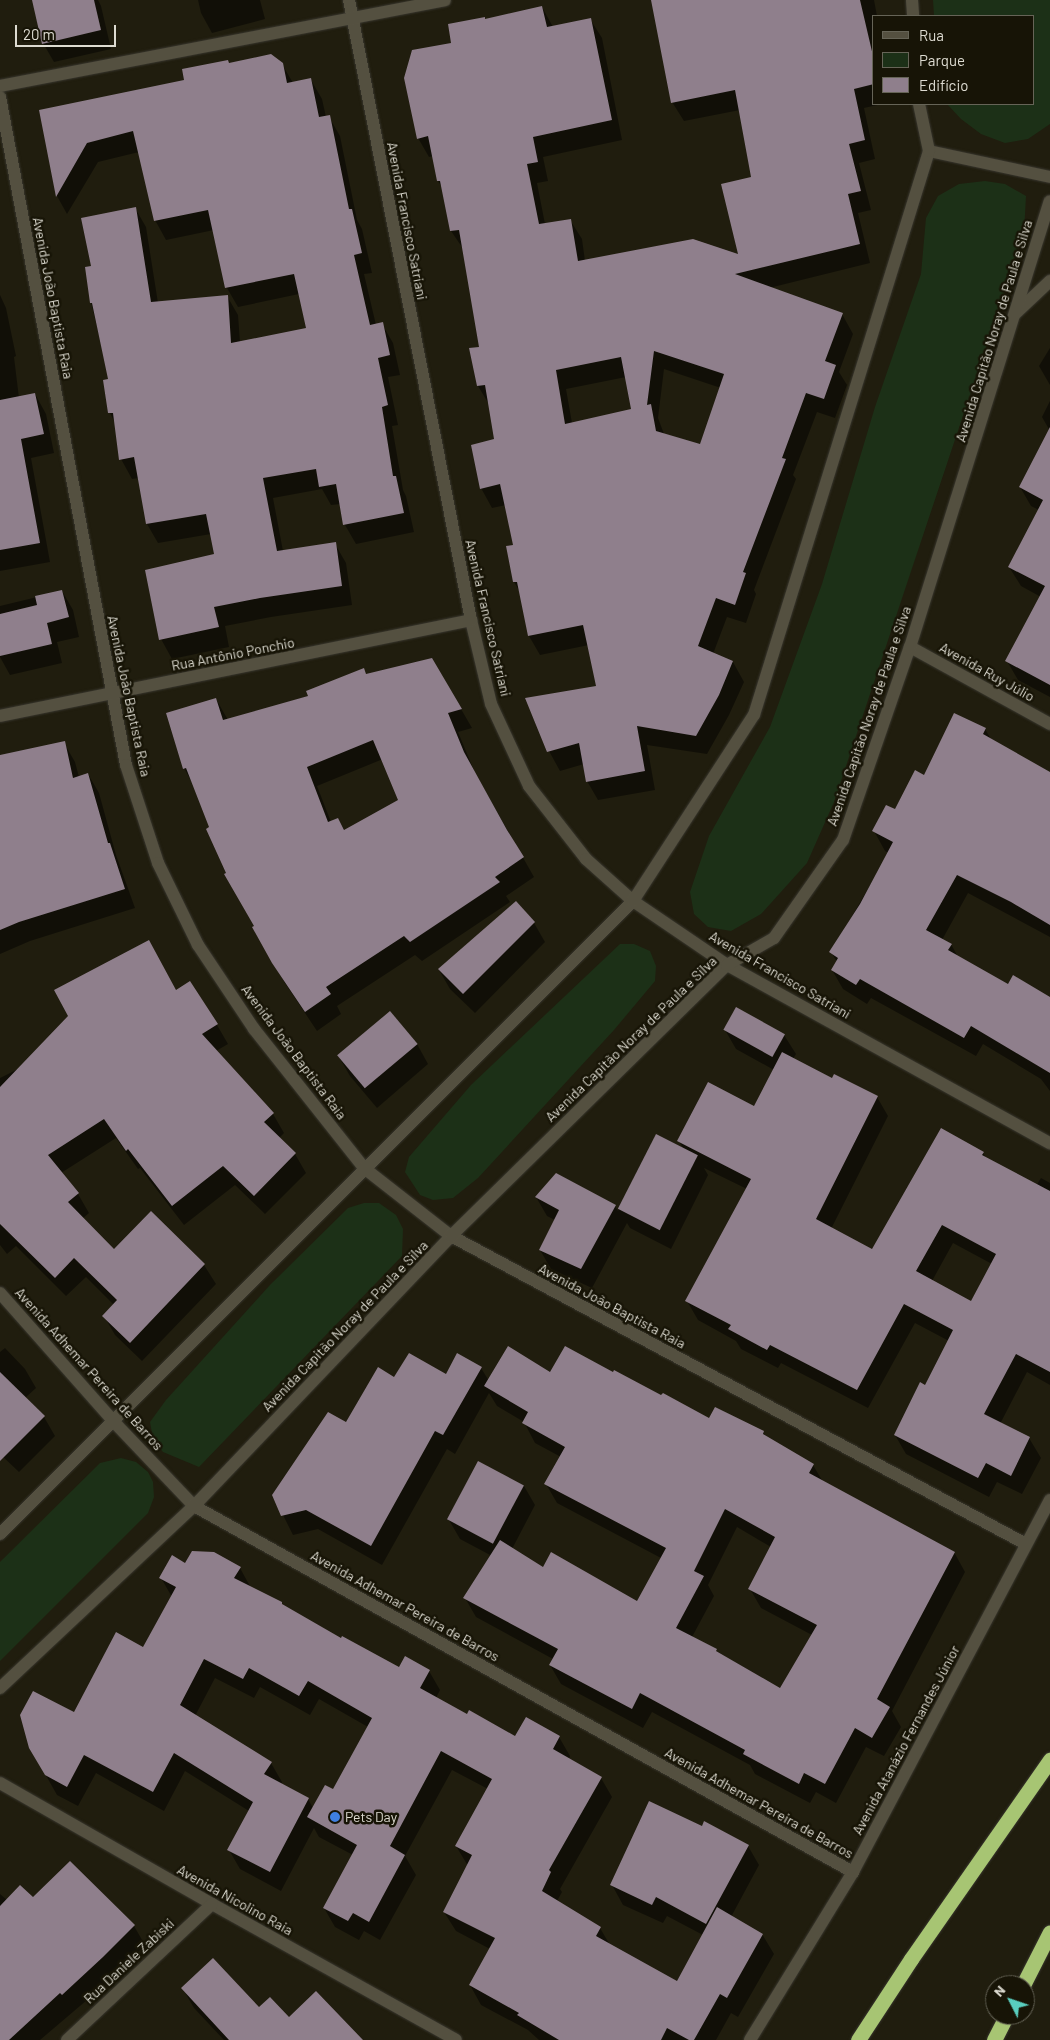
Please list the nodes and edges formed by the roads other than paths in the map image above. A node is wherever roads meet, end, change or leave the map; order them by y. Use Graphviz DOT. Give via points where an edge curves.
graph roads {
  1 [pos="349,0"];
  2 [pos="912,0"];
  3 [pos="439,1"];
  4 [pos="913,15"];
  5 [pos="352,18"];
  6 [pos="0,86"];
  7 [pos="0,97"];
  8 [pos="918,105"];
  9 [pos="929,151"];
  10 [pos="1050,177"];
  11 [pos="1050,202"];
  12 [pos="1050,281"];
  13 [pos="1014,315"];
  14 [pos="471,620"];
  15 [pos="910,647"];
  16 [pos="112,693"];
  17 [pos="0,716"];
  18 [pos="1050,724"];
  19 [pos="633,901"];
  20 [pos="727,965"];
  21 [pos="1050,1143"];
  22 [pos="364,1168"];
  23 [pos="451,1236"];
  24 [pos="0,1293"];
  25 [pos="114,1422"];
  26 [pos="1050,1500"];
  27 [pos="194,1506"];
  28 [pos="0,1534"];
  29 [pos="1026,1544"];
  30 [pos="0,1688"];
  31 [pos="1050,1760"];
  32 [pos="0,1783"];
  33 [pos="853,1872"];
  34 [pos="212,1904"];
  35 [pos="1050,1932"];
  36 [pos="1028,1975"];
  37 [pos="1002,2025"];
  38 [pos="68,2040"];
  39 [pos="456,2040"];
  40 [pos="750,2040"];
  41 [pos="858,2040"];
  42 [pos="994,2040"];
  1 -- 5 [label="street, Avenida Francisco Satriani"];
  2 -- 4 [label="street"];
  3 -- 5 [label="street"];
  5 -- 6 [label="street"];
  5 -- 14 [label="street, Avenida Francisco Satriani"];
  7 -- 16 [label="street, Avenida João Baptista Raia"];
  8 -- 9 [label="street"];
  9 -- 10 [label="street"];
  9 -- 19 [label="street" via="754,715"];
  11 -- 13 [label="street, Avenida Capitão Noray de Paula e Silva"];
  12 -- 13 [label="street"];
  13 -- 15 [label="street, Avenida Capitão Noray de Paula e Silva"];
  14 -- 16 [label="street, Rua Antônio Ponchio"];
  14 -- 19 [label="street, Avenida Francisco Satriani" via="491,704 529,786 586,859"];
  15 -- 18 [label="street, Avenida Ruy Júlio"];
  15 -- 20 [label="street, Avenida Capitão Noray de Paula e Silva" via="843,840 774,938"];
  16 -- 17 [label="street, Rua Antônio Ponchio"];
  16 -- 22 [label="street, Avenida João Baptista Raia" via="126,765 158,863 198,945 254,1029"];
  19 -- 20 [label="street, Avenida Francisco Satriani"];
  19 -- 22 [label="street"];
  20 -- 21 [label="street, Avenida Francisco Satriani"];
  20 -- 23 [label="street, Avenida Capitão Noray de Paula e Silva"];
  22 -- 23 [label="street, Avenida João Baptista Raia"];
  22 -- 25 [label="street"];
  23 -- 27 [label="street, Avenida Capitão Noray de Paula e Silva"];
  23 -- 29 [label="street, Avenida João Baptista Raia"];
  24 -- 25 [label="street, Avenida Adhemar Pereira de Barros"];
  25 -- 27 [label="street, Avenida Adhemar Pereira de Barros"];
  25 -- 28 [label="street"];
  26 -- 29 [label="street, Avenida Atanázio Fernandes Júnior"];
  27 -- 30 [label="street, Avenida Capitão Noray de Paula e Silva"];
  27 -- 33 [label="street, Avenida Adhemar Pereira de Barros"];
  29 -- 33 [label="street, Avenida Atanázio Fernandes Júnior"];
  31 -- 41 [label="highway"];
  32 -- 34 [label="street, Avenida Nicolino Raia"];
  33 -- 40 [label="street, Avenida Atanázio Fernandes Júnior"];
  34 -- 38 [label="street, Rua Daniele Zabiski"];
  34 -- 39 [label="street, Avenida Nicolino Raia"];
  35 -- 36 [label="highway"];
  37 -- 42 [label="highway"];
}
